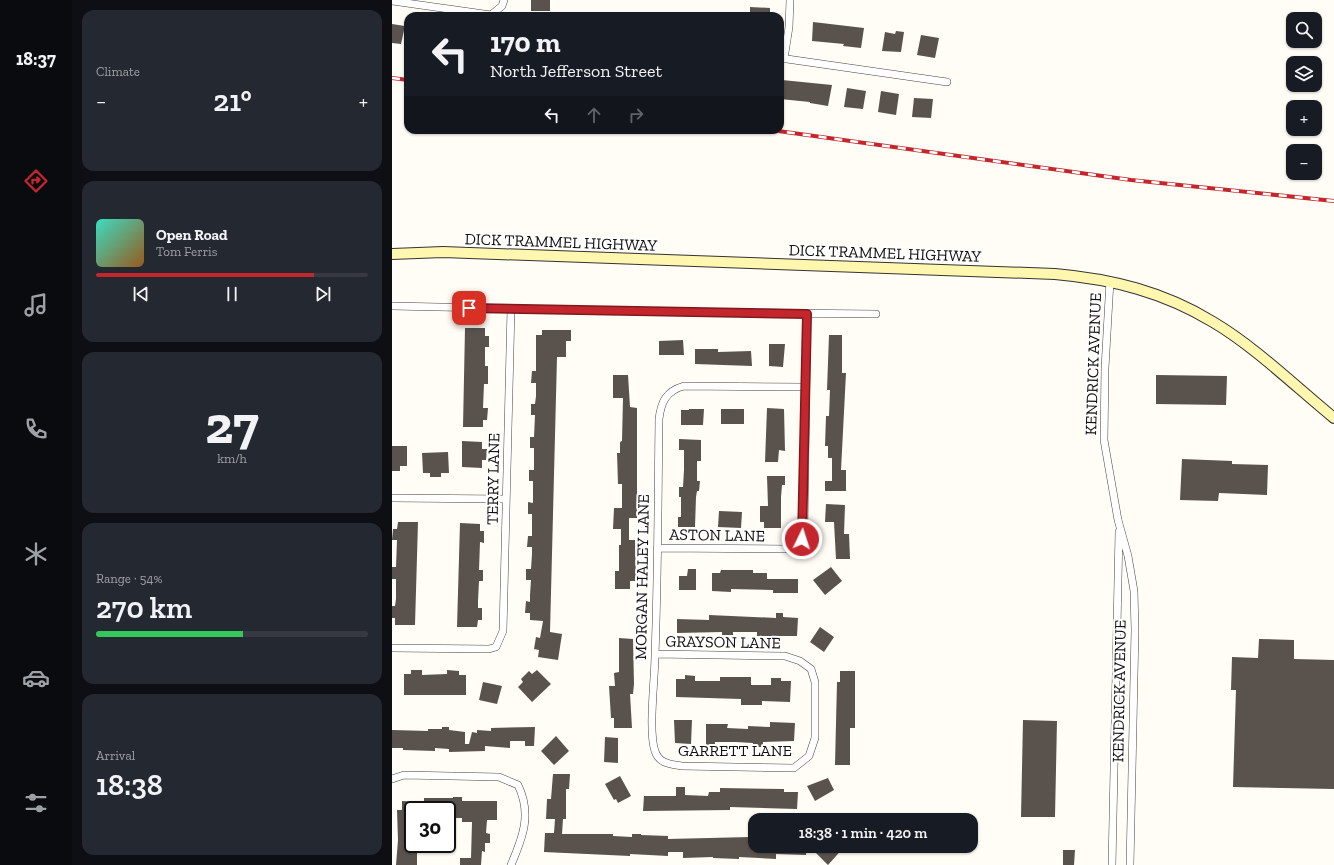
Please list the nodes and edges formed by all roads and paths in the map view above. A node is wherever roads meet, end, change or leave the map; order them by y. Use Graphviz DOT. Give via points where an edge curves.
graph roads {
  1 [pos="504,0"];
  2 [pos="790,0"];
  3 [pos="392,1"];
  4 [pos="407,2"];
  5 [pos="472,12"];
  6 [pos="495,12"];
  7 [pos="784,50"];
  8 [pos="784,58"];
  9 [pos="947,82"];
  10 [pos="392,254"];
  11 [pos="1110,281"];
  12 [pos="392,306"];
  13 [pos="511,309"];
  14 [pos="807,314"];
  15 [pos="876,314"];
  16 [pos="805,388"];
  17 [pos="1334,418"];
  18 [pos="392,498"];
  19 [pos="506,499"];
  20 [pos="1118,520"];
  21 [pos="657,548"];
  22 [pos="392,648"];
  23 [pos="656,654"];
  24 [pos="809,756"];
  25 [pos="659,759"];
  26 [pos="392,779"];
  27 [pos="511,865"];
  28 [pos="1112,865"];
  29 [pos="1130,865"];
  1 -- 6 [label="street" via="502,6"];
  2 -- 7 [label="street" via="790,28"];
  3 -- 4 [label="street"];
  4 -- 5 [label="street"];
  8 -- 9 [label="street"];
  10 -- 11 [label="main road, DICK TRAMMEL HIGHWAY" via="443,252 1047,274"];
  11 -- 17 [label="main road, DICK TRAMMEL HIGHWAY" via="1152,292 1214,322 1241,341"];
  11 -- 20 [label="street, KENDRICK AVENUE" via="1104,440"];
  12 -- 13 [label="street"];
  13 -- 14 [label="street"];
  13 -- 19 [label="street, TERRY LANE"];
  14 -- 15 [label="street"];
  14 -- 16 [label="street"];
  16 -- 21 [label="street, MORGAN HALEY LANE" via="684,386 674,389 667,395 661,405 659,419"];
  16 -- 21 [label="street, ASTON LANE" via="804,533 799,544 789,549"];
  18 -- 19 [label="street"];
  19 -- 22 [label="street, TERRY LANE" via="504,631 496,647"];
  20 -- 28 [label="street, KENDRICK AVENUE"];
  20 -- 29 [label="street, KENDRICK AVENUE" via="1134,591"];
  21 -- 23 [label="street, MORGAN HALEY LANE"];
  23 -- 24 [label="street, GRAYSON LANE" via="785,656 800,661 811,669 815,682 815,738"];
  23 -- 25 [label="street, MORGAN HALEY LANE" via="652,738"];
  24 -- 25 [label="street, GARRETT LANE" via="794,768 682,766 664,763"];
  26 -- 27 [label="street" via="404,775 499,777 518,785 524,798 525,824 524,835"];
}
